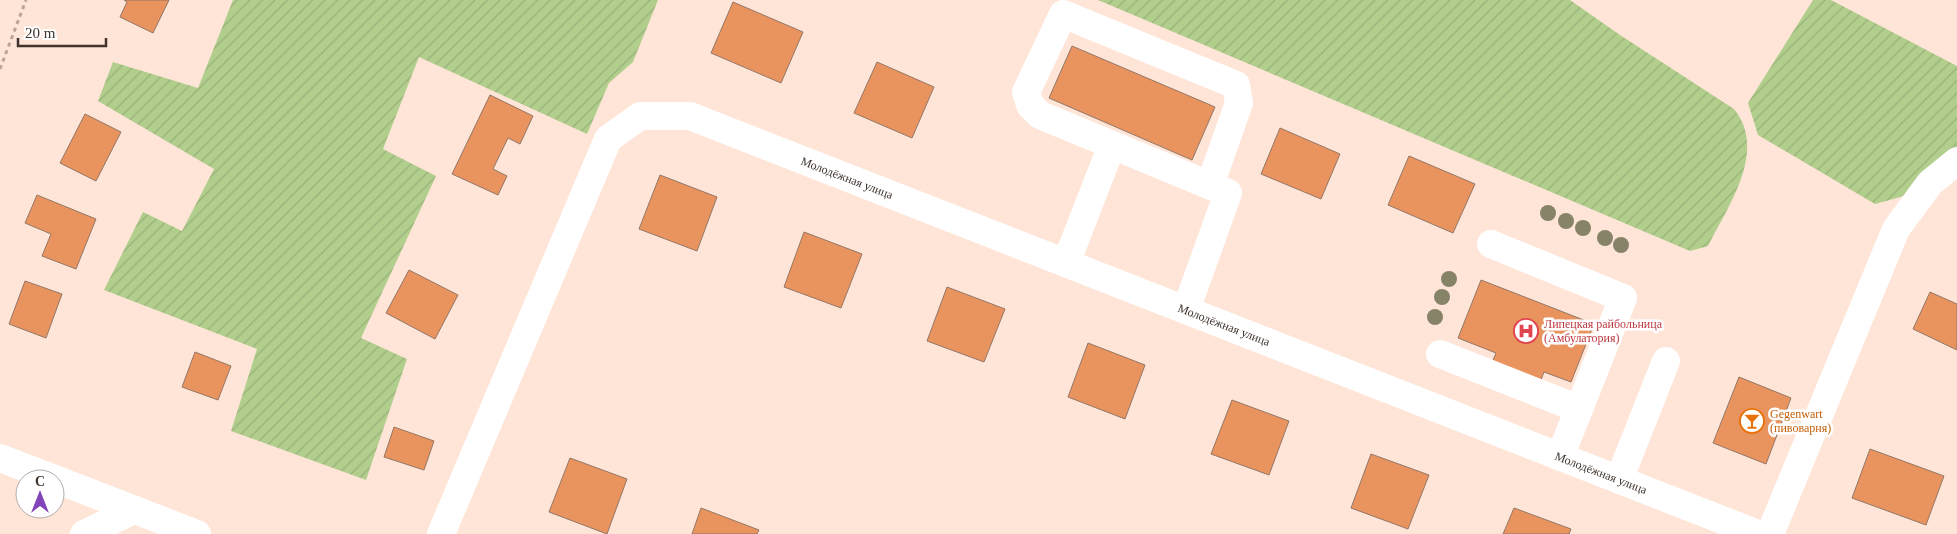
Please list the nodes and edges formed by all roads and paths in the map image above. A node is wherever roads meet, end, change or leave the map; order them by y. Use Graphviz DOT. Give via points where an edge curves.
graph roads {
  1 [pos="26,0"];
  2 [pos="0,69"];
  3 [pos="1112,145"];
  4 [pos="1957,161"];
  5 [pos="1210,185"];
  6 [pos="1491,244"];
  7 [pos="1066,263"];
  8 [pos="1186,310"];
  9 [pos="1440,354"];
  10 [pos="1666,362"];
  11 [pos="1579,409"];
  12 [pos="1560,456"];
  13 [pos="0,458"];
  14 [pos="29,469"];
  15 [pos="1620,480"];
  16 [pos="65,483"];
  17 [pos="134,510"];
  18 [pos="84,534"];
  19 [pos="197,534"];
  20 [pos="442,534"];
  21 [pos="1758,534"];
  22 [pos="1770,534"];
  1 -- 2 [label="path"];
  3 -- 5 [label="street"];
  3 -- 5 [label="street" via="1040,115 1030,105 1026,92 1063,14 1236,85 1240,103"];
  3 -- 7 [label="street"];
  4 -- 22 [label="street" via="1930,183 1896,230"];
  5 -- 8 [label="street" via="1228,192"];
  6 -- 11 [label="street" via="1623,298"];
  7 -- 8 [label="street, Молодёжная улица"];
  7 -- 20 [label="street, Молодёжная улица" via="690,116 640,116 608,139"];
  8 -- 12 [label="street, Молодёжная улица"];
  9 -- 11 [label="street"];
  10 -- 15 [label="street"];
  11 -- 12 [label="street"];
  12 -- 15 [label="street, Молодёжная улица"];
  13 -- 14 [label="street"];
  15 -- 21 [label="street, Молодёжная улица"];
  16 -- 17 [label="street"];
  17 -- 18 [label="street"];
  17 -- 19 [label="street"];
}
